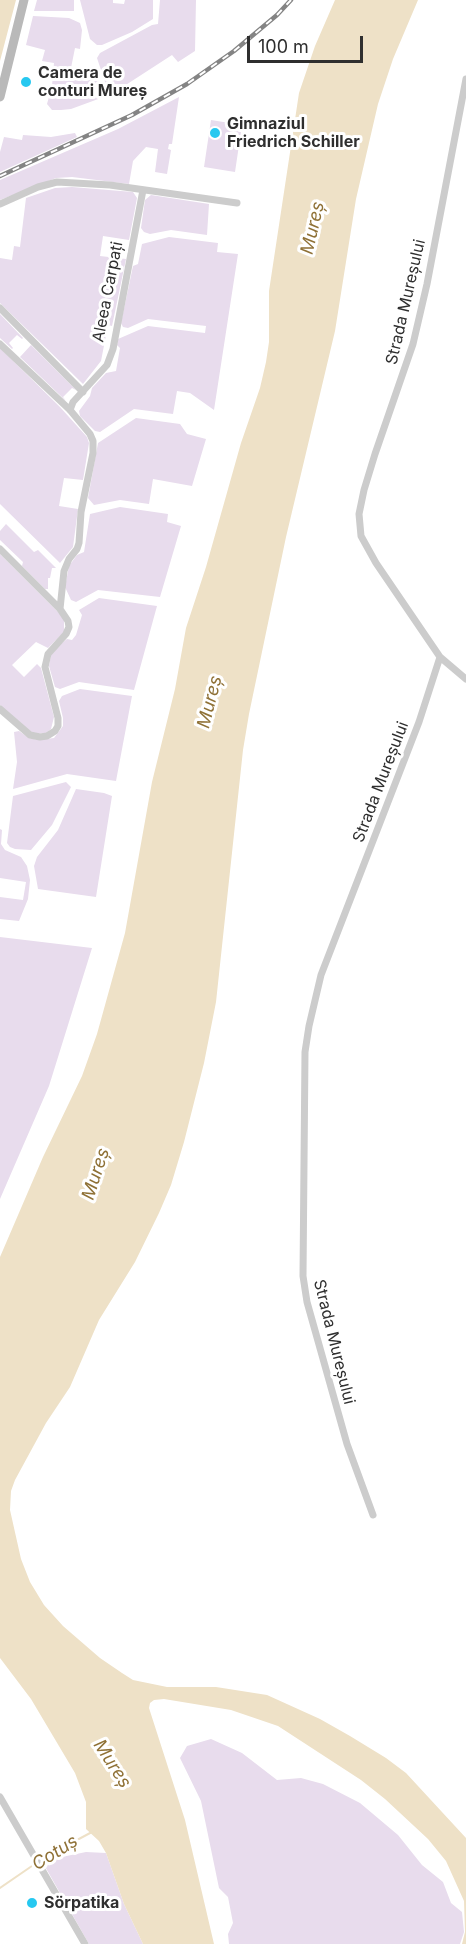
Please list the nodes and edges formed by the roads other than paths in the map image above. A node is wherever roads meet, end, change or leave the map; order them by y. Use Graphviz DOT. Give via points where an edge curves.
graph roads {
  1 [pos="24,0"];
  2 [pos="466,79"];
  3 [pos="0,98"];
  4 [pos="143,190"];
  5 [pos="237,203"];
  6 [pos="0,204"];
  7 [pos="0,308"];
  8 [pos="0,344"];
  9 [pos="83,392"];
  10 [pos="70,410"];
  11 [pos="0,549"];
  12 [pos="60,609"];
  13 [pos="440,657"];
  14 [pos="466,678"];
  15 [pos="0,709"];
  16 [pos="373,1515"];
  17 [pos="0,1797"];
  18 [pos="85,1944"];
  1 -- 3 [label="street"];
  2 -- 13 [label="street, Strada Mureșului" via="427,284 359,514 361,536 368,549"];
  4 -- 5 [label="street"];
  4 -- 6 [label="street" via="57,182"];
  4 -- 9 [label="street, Aleea Carpați" via="113,349 107,365"];
  7 -- 9 [label="street"];
  8 -- 10 [label="street"];
  9 -- 10 [label="street, Aleea Carpați"];
  10 -- 12 [label="street" via="90,434 93,453 78,549 62,576"];
  11 -- 12 [label="street"];
  12 -- 15 [label="street" via="69,627 48,654 45,667 58,726 47,736 30,735"];
  13 -- 14 [label="street"];
  13 -- 16 [label="street, Strada Mureșului" via="419,722 321,975 305,1052 303,1276 347,1444"];
  17 -- 18 [label="street"];
}
